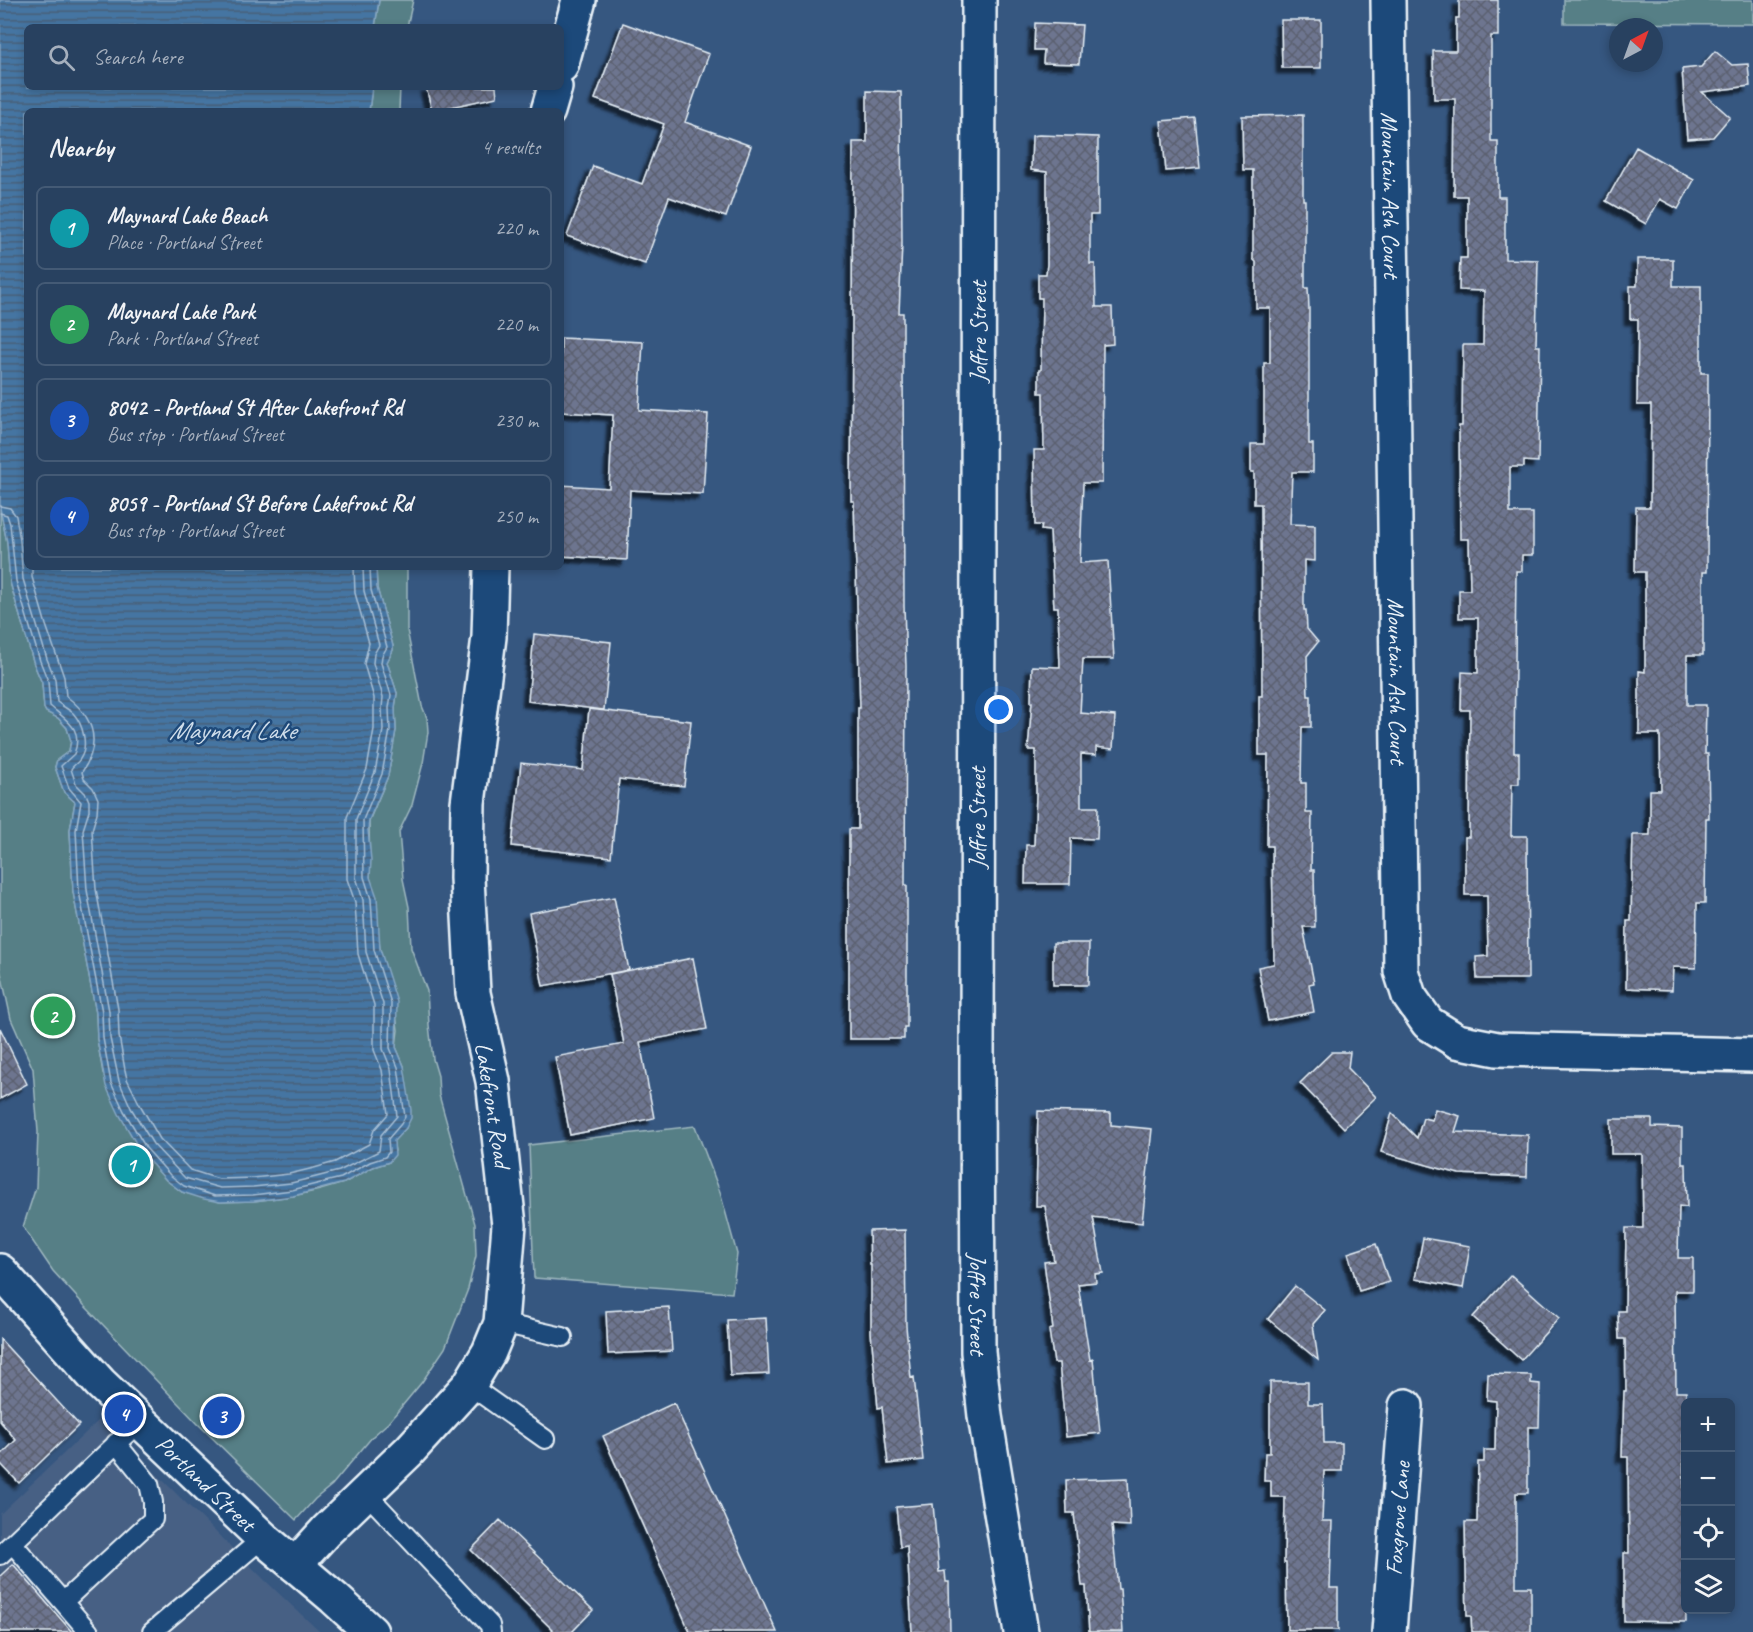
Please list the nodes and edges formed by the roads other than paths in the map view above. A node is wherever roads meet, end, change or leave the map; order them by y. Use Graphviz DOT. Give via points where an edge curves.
graph roads {
  1 [pos="579,0"];
  2 [pos="979,0"];
  3 [pos="1388,0"];
  4 [pos="564,55"];
  5 [pos="554,90"];
  6 [pos="549,108"];
  7 [pos="491,570"];
  8 [pos="1753,1055"];
  9 [pos="0,1271"];
  10 [pos="501,1323"];
  11 [pos="563,1337"];
  12 [pos="469,1385"];
  13 [pos="1406,1406"];
  14 [pos="140,1420"];
  15 [pos="545,1439"];
  16 [pos="116,1443"];
  17 [pos="366,1493"];
  18 [pos="263,1538"];
  19 [pos="7,1550"];
  20 [pos="295,1565"];
  21 [pos="63,1602"];
  22 [pos="89,1632"];
  23 [pos="152,1632"];
  24 [pos="371,1632"];
  25 [pos="491,1632"];
  26 [pos="1021,1632"];
  27 [pos="1389,1632"];
  1 -- 4 [label="street"];
  2 -- 26 [label="street, Joffre Street" via="978,1352"];
  3 -- 8 [label="street, Mountain Ash Court" via="1401,971 1408,996 1428,1023 1457,1041 1497,1049"];
  5 -- 6 [label="street"];
  7 -- 10 [label="street, Lakefront Road" via="489,637 468,803 467,878 473,993 493,1081 509,1225"];
  9 -- 14 [label="street, Portland Street" via="100,1383"];
  10 -- 11 [label="lane"];
  10 -- 12 [label="street, Lakefront Road"];
  12 -- 15 [label="lane"];
  12 -- 17 [label="street, Lakefront Road"];
  13 -- 27 [label="street, Foxgrove Lane"];
  14 -- 16 [label="lane"];
  14 -- 18 [label="street, Portland Street"];
  16 -- 19 [label="lane"];
  16 -- 21 [label="lane" via="149,1484 153,1520"];
  17 -- 20 [label="street, Lakefront Road"];
  17 -- 25 [label="lane" via="490,1625"];
  18 -- 20 [label="street, Portland Street"];
  18 -- 23 [label="lane"];
  19 -- 21 [label="lane"];
  20 -- 24 [label="street, Portland Street"];
  21 -- 22 [label="lane"];
}
